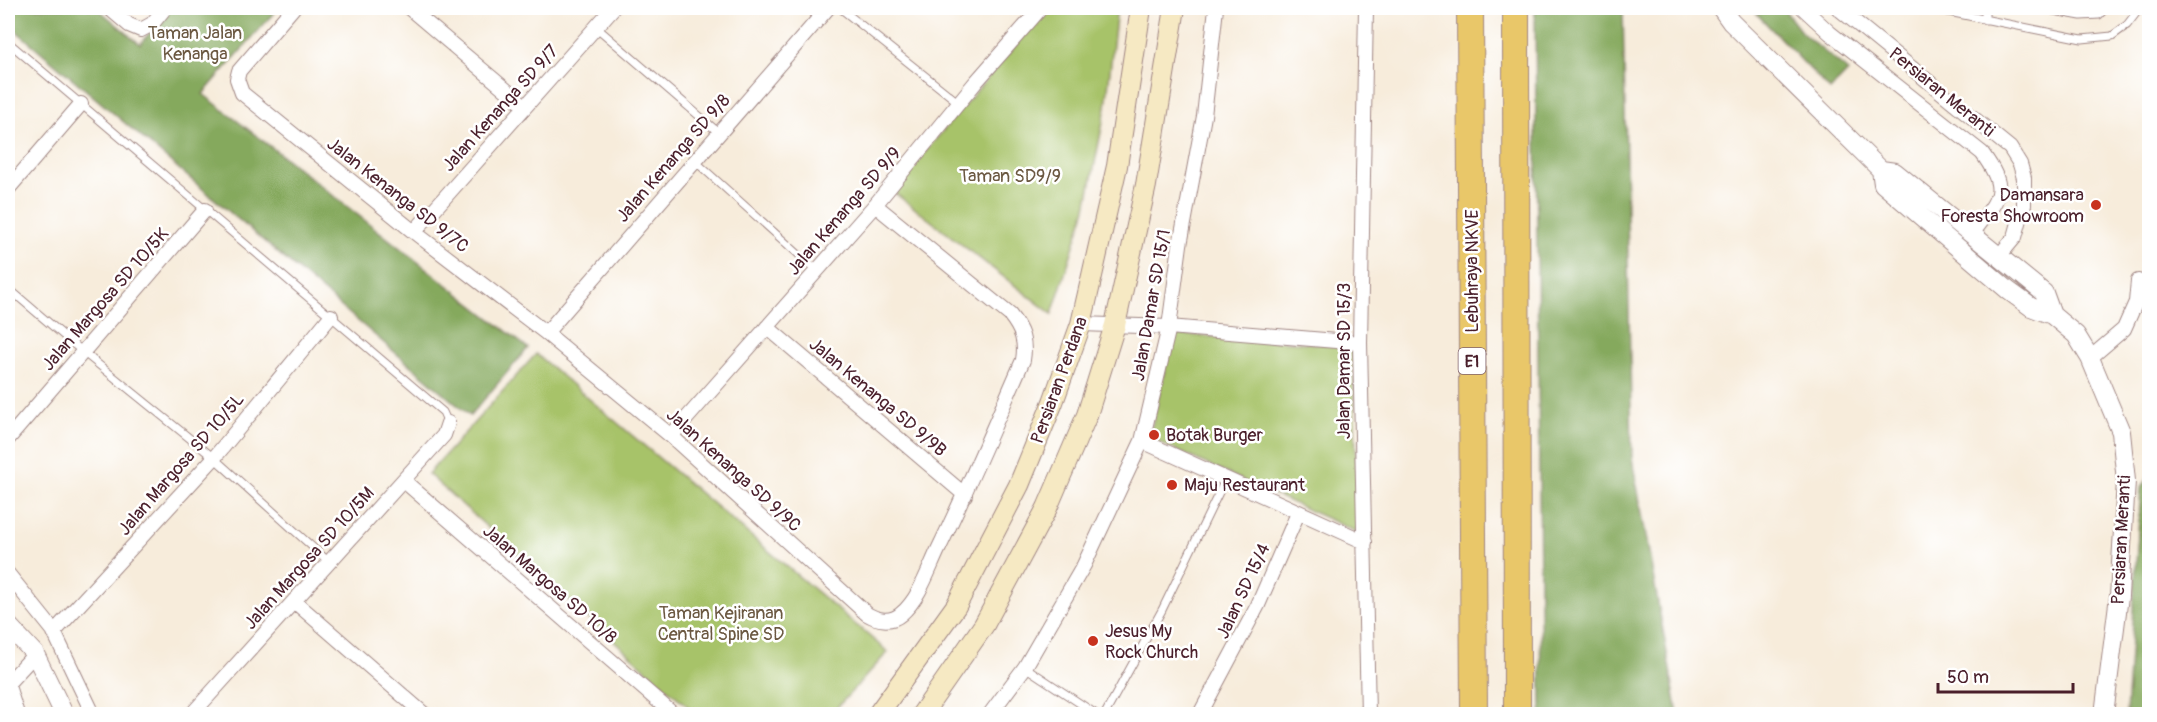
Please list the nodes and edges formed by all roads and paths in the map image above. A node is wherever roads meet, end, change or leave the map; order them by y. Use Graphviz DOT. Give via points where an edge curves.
graph roads {
  1 [pos="109,8"];
  2 [pos="165,8"];
  3 [pos="293,8"];
  4 [pos="409,8"];
  5 [pos="613,8"];
  6 [pos="828,8"];
  7 [pos="840,8"];
  8 [pos="1041,8"];
  9 [pos="1141,8"];
  10 [pos="1175,8"];
  11 [pos="1216,8"];
  12 [pos="1366,8"];
  13 [pos="1470,8"];
  14 [pos="1516,8"];
  15 [pos="1721,8"];
  16 [pos="1803,8"];
  17 [pos="1838,8"];
  18 [pos="1929,8"];
  19 [pos="1985,8"];
  20 [pos="2038,8"];
  21 [pos="2106,8"];
  22 [pos="2140,8"];
  23 [pos="1985,20"];
  24 [pos="596,26"];
  25 [pos="8,42"];
  26 [pos="959,103"];
  27 [pos="81,104"];
  28 [pos="525,106"];
  29 [pos="719,133"];
  30 [pos="695,161"];
  31 [pos="1881,170"];
  32 [pos="8,189"];
  33 [pos="875,205"];
  34 [pos="205,210"];
  35 [pos="1932,227"];
  36 [pos="414,232"];
  37 [pos="1972,234"];
  38 [pos="1991,253"];
  39 [pos="817,271"];
  40 [pos="2138,281"];
  41 [pos="8,288"];
  42 [pos="2009,291"];
  43 [pos="2052,315"];
  44 [pos="332,316"];
  45 [pos="1081,324"];
  46 [pos="1115,325"];
  47 [pos="767,327"];
  48 [pos="1169,327"];
  49 [pos="546,333"];
  50 [pos="1360,343"];
  51 [pos="83,352"];
  52 [pos="2090,358"];
  53 [pos="448,423"];
  54 [pos="671,436"];
  55 [pos="8,439"];
  56 [pos="1142,441"];
  57 [pos="214,458"];
  58 [pos="1226,480"];
  59 [pos="404,481"];
  60 [pos="965,495"];
  61 [pos="1298,513"];
  62 [pos="1365,542"];
  63 [pos="329,562"];
  64 [pos="8,574"];
  65 [pos="294,602"];
  66 [pos="956,606"];
  67 [pos="8,625"];
  68 [pos="984,625"];
  69 [pos="54,632"];
  70 [pos="35,654"];
  71 [pos="1025,667"];
  72 [pos="8,684"];
  73 [pos="17,714"];
  74 [pos="64,714"];
  75 [pos="93,714"];
  76 [pos="192,714"];
  77 [pos="424,714"];
  78 [pos="673,714"];
  79 [pos="878,714"];
  80 [pos="922,714"];
  81 [pos="990,714"];
  82 [pos="1096,714"];
  83 [pos="1105,714"];
  84 [pos="1200,714"];
  85 [pos="1368,714"];
  86 [pos="1474,714"];
  87 [pos="1517,714"];
  88 [pos="2104,714"];
  1 -- 2 [label="street" via="141,30 152,24"];
  3 -- 36 [label="street, Jalan Kenanga SD 9/7C" via="239,70 237,79 242,93"];
  4 -- 28 [label="street"];
  5 -- 24 [label="street, Jalan Kenanga SD 9/7"];
  6 -- 29 [label="street, Jalan Kenanga SD 9/8"];
  7 -- 26 [label="lane"];
  8 -- 26 [label="street, Jalan Kenanga SD 9/9"];
  9 -- 45 [label="main road, Persiaran Perdana" via="1117,166"];
  10 -- 46 [label="main road, Persiaran Perdana" via="1146,185"];
  11 -- 48 [label="street, Jalan Damar SD 15/1" via="1204,116"];
  12 -- 50 [label="street, Jalan Damar SD 15/3"];
  13 -- 86 [label="highway, Lebuhraya NKVE / E1"];
  14 -- 87 [label="highway"];
  15 -- 31 [label="street, Persiaran Meranti"];
  16 -- 37 [label="street, Persiaran Meranti" via="1982,153 1994,170 1998,196"];
  17 -- 38 [label="street, Persiaran Meranti" via="2010,148 2020,164 2024,177 2021,220 2015,237"];
  18 -- 23 [label="lane"];
  19 -- 23 [label="lane"];
  20 -- 21 [label="lane" via="2081,16 2099,15"];
  22 -- 23 [label="lane" via="2112,36 2082,39"];
  24 -- 28 [label="street, Jalan Kenanga SD 9/7"];
  24 -- 29 [label="lane"];
  25 -- 27 [label="lane"];
  26 -- 33 [label="street, Jalan Kenanga SD 9/9"];
  27 -- 32 [label="street"];
  27 -- 34 [label="lane"];
  28 -- 36 [label="street, Jalan Kenanga SD 9/7"];
  29 -- 30 [label="street, Jalan Kenanga SD 9/8"];
  30 -- 39 [label="lane"];
  30 -- 49 [label="street, Jalan Kenanga SD 9/8"];
  31 -- 35 [label="street, Persiaran Meranti" via="1883,184"];
  31 -- 37 [label="street, Persiaran Meranti" via="1895,172"];
  33 -- 39 [label="street, Jalan Kenanga SD 9/9"];
  33 -- 60 [label="street" via="1010,315 1024,337 1023,360"];
  34 -- 44 [label="lane"];
  34 -- 51 [label="street, Jalan Margosa SD 10/5K"];
  35 -- 38 [label="street" via="1947,230 1970,246"];
  35 -- 42 [label="street, Persiaran Meranti"];
  36 -- 49 [label="street, Jalan Kenanga SD 9/7C"];
  37 -- 38 [label="street, Persiaran Meranti"];
  38 -- 42 [label="street" via="1988,262 2008,278"];
  38 -- 43 [label="street, Persiaran Meranti" via="2044,293"];
  39 -- 47 [label="street, Jalan Kenanga SD 9/9"];
  40 -- 52 [label="street" via="2136,302 2124,329"];
  41 -- 51 [label="lane"];
  42 -- 43 [label="street, Persiaran Meranti" via="2031,307"];
  43 -- 52 [label="street, Persiaran Meranti" via="2076,335"];
  44 -- 53 [label="lane" via="443,412"];
  44 -- 57 [label="street, Jalan Margosa SD 10/5L"];
  45 -- 46 [label="street"];
  45 -- 66 [label="main road, Persiaran Perdana" via="1019,485"];
  46 -- 48 [label="street"];
  46 -- 68 [label="main road, Persiaran Perdana" via="1087,415 1047,508"];
  47 -- 54 [label="street, Jalan Kenanga SD 9/9"];
  47 -- 60 [label="street, Jalan Kenanga SD 9/9B"];
  48 -- 50 [label="street"];
  48 -- 56 [label="street, Jalan Damar SD 15/1"];
  49 -- 54 [label="street, Jalan Kenanga SD 9/9C"];
  50 -- 62 [label="street, Jalan Damar SD 15/3"];
  51 -- 55 [label="street, Jalan Margosa SD 10/5K"];
  51 -- 57 [label="lane"];
  52 -- 88 [label="street, Persiaran Meranti" via="2121,432 2126,481 2119,596"];
  53 -- 59 [label="street, Jalan Margosa SD 10/5M" via="444,435"];
  54 -- 60 [label="street, Jalan Kenanga SD 9/9C" via="867,614 884,620 902,614 916,595"];
  56 -- 58 [label="street"];
  56 -- 71 [label="street, Jalan Damar SD 15/1" via="1084,565"];
  57 -- 63 [label="lane"];
  57 -- 69 [label="street, Jalan Margosa SD 10/5L"];
  58 -- 61 [label="street"];
  58 -- 83 [label="lane"];
  59 -- 63 [label="street, Jalan Margosa SD 10/5M"];
  59 -- 78 [label="street, Jalan Margosa SD 10/8"];
  61 -- 62 [label="street"];
  61 -- 84 [label="street, Jalan SD 15/4" via="1258,605"];
  62 -- 85 [label="street, Jalan Damar SD 15/3"];
  63 -- 65 [label="street, Jalan Margosa SD 10/5M"];
  64 -- 69 [label="street"];
  65 -- 76 [label="street, Jalan Margosa SD 10/5M"];
  65 -- 77 [label="street"];
  66 -- 68 [label="main road"];
  66 -- 79 [label="main road, Persiaran Perdana"];
  67 -- 70 [label="street"];
  68 -- 80 [label="main road, Persiaran Perdana"];
  69 -- 75 [label="street"];
  70 -- 72 [label="street"];
  70 -- 74 [label="street"];
  71 -- 81 [label="street, Jalan Damar SD 15/1"];
  71 -- 82 [label="lane"];
  72 -- 73 [label="street"];
}
